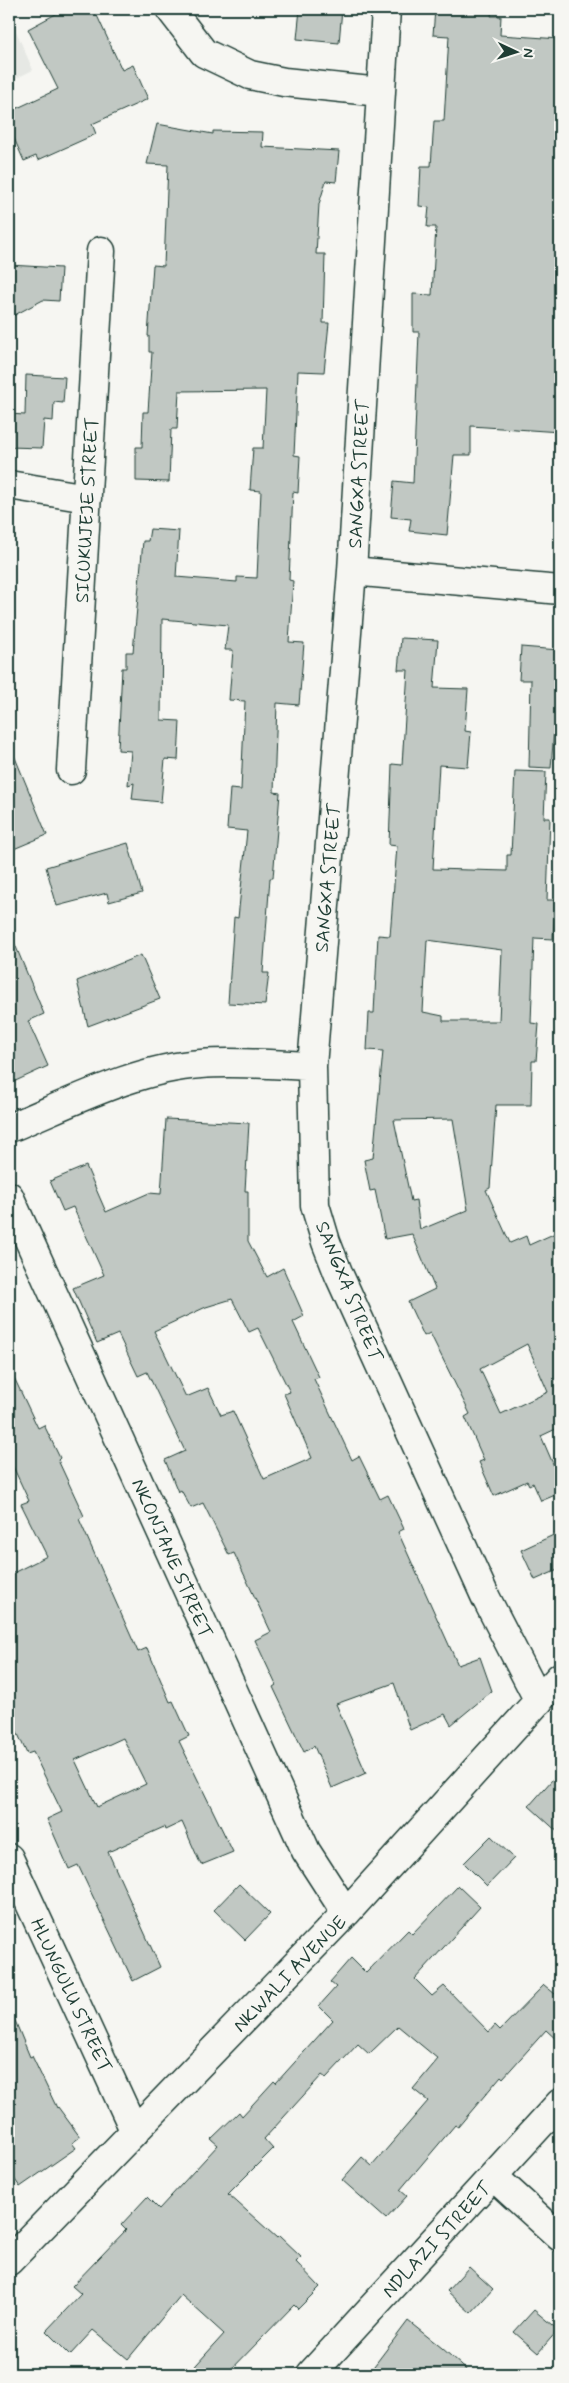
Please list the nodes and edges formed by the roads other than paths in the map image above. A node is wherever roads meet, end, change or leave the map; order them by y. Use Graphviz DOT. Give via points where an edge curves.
graph roads {
  1 [pos="170,9"];
  2 [pos="386,9"];
  3 [pos="380,92"];
  4 [pos="101,251"];
  5 [pos="9,485"];
  6 [pos="87,498"];
  7 [pos="352,571"];
  8 [pos="560,590"];
  9 [pos="71,770"];
  10 [pos="312,1066"];
  11 [pos="9,1128"];
  12 [pos="9,1196"];
  13 [pos="560,1677"];
  14 [pos="539,1701"];
  15 [pos="9,1858"];
  16 [pos="346,1913"];
  17 [pos="560,2103"];
  18 [pos="136,2132"];
  19 [pos="494,2177"];
  20 [pos="560,2237"];
  21 [pos="9,2262"];
  22 [pos="311,2374"];
  1 -- 3 [label="street" via="204,53 250,75 284,82"];
  2 -- 3 [label="street, SANGXA STREET"];
  3 -- 7 [label="street, SANGXA STREET"];
  4 -- 6 [label="street, SICUKUJEJE STREET"];
  5 -- 6 [label="street"];
  6 -- 9 [label="street, SICUKUJEJE STREET"];
  7 -- 8 [label="street"];
  7 -- 10 [label="street, SANGXA STREET"];
  10 -- 11 [label="street" via="201,1064 166,1070 127,1080"];
  10 -- 14 [label="street, SANGXA STREET" via="315,1205 326,1242 482,1589"];
  12 -- 16 [label="street, NKONJANE STREET" via="306,1851"];
  13 -- 14 [label="street, NKWALI AVENUE"];
  14 -- 16 [label="street, NKWALI AVENUE"];
  15 -- 18 [label="street, HLUNGULU STREET"];
  16 -- 18 [label="street, NKWALI AVENUE"];
  17 -- 19 [label="street, NDLAZI STREET"];
  18 -- 21 [label="street, NKWALI AVENUE"];
  19 -- 20 [label="street"];
  19 -- 22 [label="street, NDLAZI STREET"];
}
